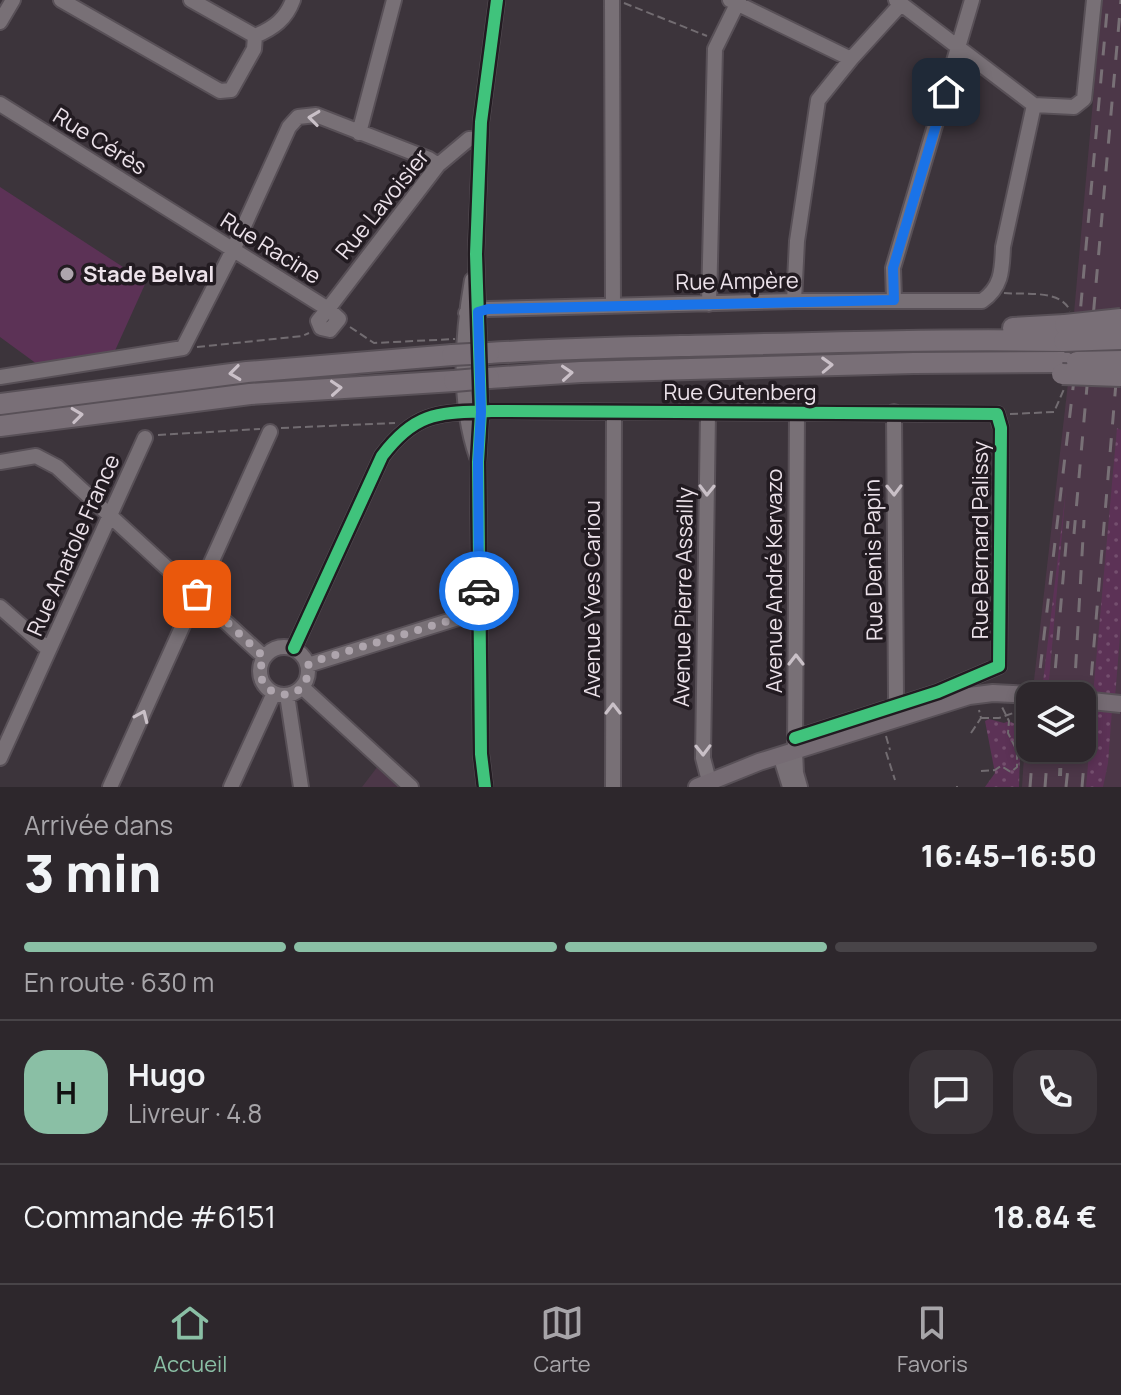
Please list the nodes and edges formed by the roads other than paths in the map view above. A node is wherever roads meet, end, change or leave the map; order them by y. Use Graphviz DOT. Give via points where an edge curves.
graph roads {
  1 [pos="13,0"];
  2 [pos="61,0"];
  3 [pos="191,0"];
  4 [pos="293,0"];
  5 [pos="394,0"];
  6 [pos="497,0"];
  7 [pos="614,0"];
  8 [pos="972,0"];
  9 [pos="1094,0"];
  10 [pos="735,1"];
  11 [pos="899,2"];
  12 [pos="0,22"];
  13 [pos="262,33"];
  14 [pos="959,47"];
  15 [pos="851,59"];
  16 [pos="0,104"];
  17 [pos="1034,105"];
  18 [pos="359,133"];
  19 [pos="480,138"];
  20 [pos="438,165"];
  21 [pos="177,215"];
  22 [pos="233,250"];
  23 [pos="894,300"];
  24 [pos="794,301"];
  25 [pos="709,304"];
  26 [pos="613,306"];
  27 [pos="472,313"];
  28 [pos="333,314"];
  29 [pos="1121,319"];
  30 [pos="321,328"];
  31 [pos="1065,333"];
  32 [pos="1121,339"];
  33 [pos="1121,361"];
  34 [pos="1064,368"];
  35 [pos="1121,376"];
  36 [pos="0,377"];
  37 [pos="0,404"];
  38 [pos="474,412"];
  39 [pos="614,412"];
  40 [pos="708,412"];
  41 [pos="894,412"];
  42 [pos="797,413"];
  43 [pos="997,414"];
  44 [pos="0,426"];
  45 [pos="270,432"];
  46 [pos="145,438"];
  47 [pos="0,462"];
  48 [pos="110,516"];
  49 [pos="197,594"];
  50 [pos="0,607"];
  51 [pos="479,614"];
  52 [pos="294,648"];
  53 [pos="49,650"];
  54 [pos="264,657"];
  55 [pos="308,665"];
  56 [pos="302,687"];
  57 [pos="281,694"];
  58 [pos="1016,694"];
  59 [pos="1096,701"];
  60 [pos="1121,704"];
  61 [pos="894,707"];
  62 [pos="790,747"];
  63 [pos="0,758"];
  64 [pos="703,784"];
  65 [pos="110,787"];
  66 [pos="231,787"];
  67 [pos="301,787"];
  68 [pos="411,787"];
  69 [pos="485,787"];
  70 [pos="613,787"];
  71 [pos="790,787"];
  72 [pos="800,787"];
  1 -- 12 [label="street"];
  2 -- 13 [label="street" via="220,91 231,90"];
  3 -- 13 [label="street"];
  4 -- 13 [label="street" via="287,15"];
  5 -- 18 [label="street"];
  6 -- 19 [label="street"];
  7 -- 26 [label="street"];
  8 -- 14 [label="street"];
  9 -- 17 [label="street" via="1084,99 1074,107"];
  10 -- 15 [label="street"];
  10 -- 25 [label="street" via="715,49"];
  11 -- 14 [label="street"];
  11 -- 15 [label="street"];
  14 -- 17 [label="street"];
  14 -- 23 [label="street" via="893,268"];
  15 -- 24 [label="street" via="818,100 797,241"];
  16 -- 21 [label="street, Rue Cérès"];
  17 -- 23 [label="street, Rue Ampère" via="995,293 982,301"];
  18 -- 20 [label="street"];
  18 -- 22 [label="street, one-way" via="316,115 298,117"];
  19 -- 20 [label="street, Rue Lavoisier" via="469,139"];
  19 -- 27 [label="street"];
  20 -- 28 [label="street, Rue Lavoisier"];
  21 -- 22 [label="street, Rue Racine"];
  22 -- 28 [label="street, Rue Racine"];
  22 -- 36 [label="street" via="183,348"];
  23 -- 24 [label="street, Rue Ampère"];
  24 -- 25 [label="street, Rue Ampère"];
  25 -- 26 [label="street, Rue Ampère"];
  26 -- 27 [label="street, Rue Ampère"];
  27 -- 38 [label="street"];
  28 -- 30 [label="street, Rue Lavoisier" via="318,321"];
  29 -- 31 [label="highway, bridge"];
  31 -- 32 [label="highway, bridge"];
  31 -- 37 [label="highway, one-way, bridge" via="1011,328 987,339 489,353 450,347"];
  33 -- 34 [label="highway, bridge"];
  34 -- 35 [label="highway, bridge"];
  44 -- 34 [label="highway, one-way, bridge" via="250,394 581,372 1028,362"];
  38 -- 39 [label="street, Rue Gutenberg"];
  38 -- 51 [label="street" via="467,429 478,462"];
  38 -- 52 [label="street, Rue Gutenberg" via="439,413 397,436 382,456"];
  39 -- 40 [label="street, Rue Gutenberg"];
  70 -- 39 [label="street, Avenue Yves Cariou, one-way"];
  40 -- 42 [label="street, Rue Gutenberg"];
  40 -- 64 [label="street, Avenue Pierre Assailly, one-way"];
  41 -- 42 [label="street, Rue Gutenberg"];
  41 -- 43 [label="street, Rue Gutenberg"];
  41 -- 61 [label="street, Rue Denis Papin, one-way"];
  62 -- 42 [label="street, Avenue André Kervazo, one-way"];
  43 -- 61 [label="street, Rue Bernard Palissy" via="999,666"];
  45 -- 49 [label="street"];
  46 -- 48 [label="street, Rue Anatole France"];
  47 -- 48 [label="street" via="36,456 57,467"];
  48 -- 49 [label="street"];
  48 -- 53 [label="street, Rue Anatole France"];
  49 -- 54 [label="street"];
  65 -- 49 [label="street, one-way"];
  50 -- 53 [label="street"];
  51 -- 55 [label="street"];
  51 -- 69 [label="street"];
  52 -- 54 [label="street" via="278,647"];
  52 -- 55 [label="street"];
  53 -- 63 [label="street, Rue Anatole France"];
  54 -- 57 [label="street" via="262,681"];
  55 -- 56 [label="street"];
  56 -- 57 [label="street"];
  56 -- 68 [label="street"];
  57 -- 66 [label="street"];
  57 -- 67 [label="street"];
  58 -- 62 [label="main road" via="969,696"];
  59 -- 60 [label="main road, bridge"];
  61 -- 62 [label="street"];
  62 -- 64 [label="main road"];
  62 -- 71 [label="street"];
  62 -- 72 [label="street"];
}
